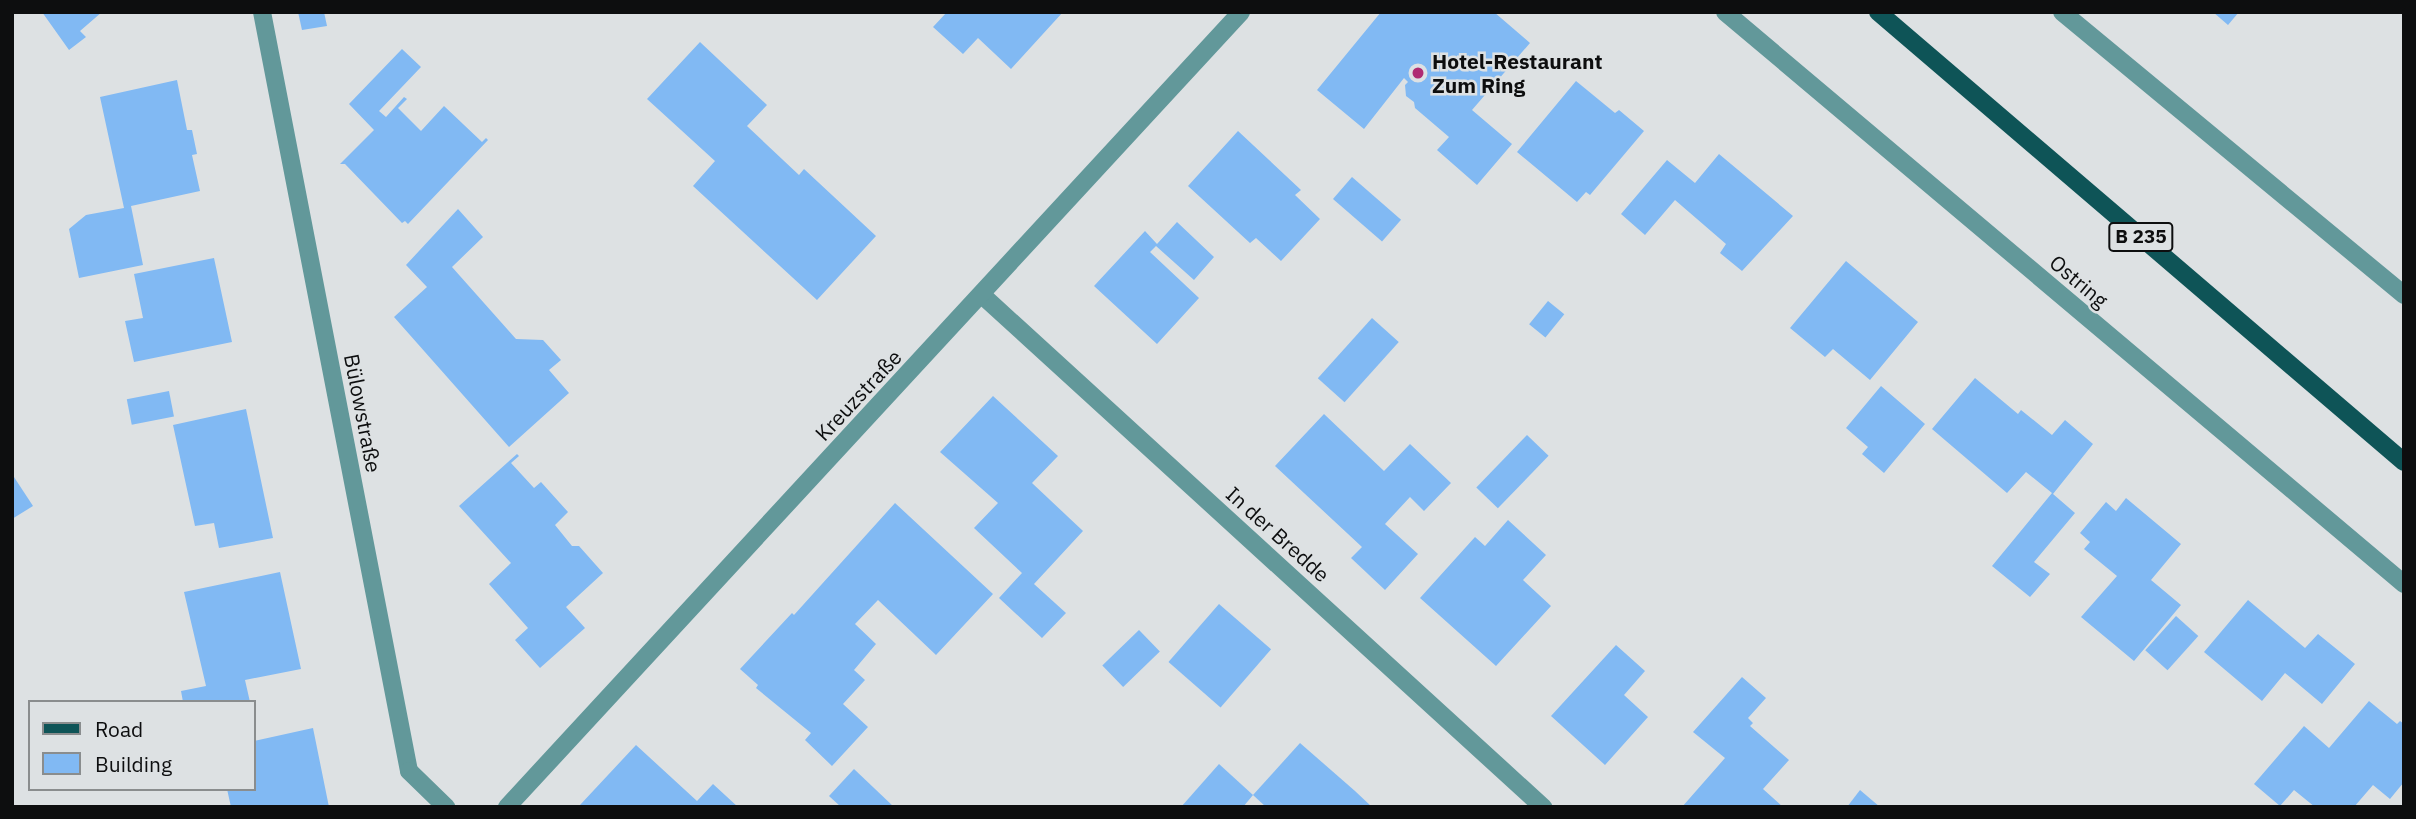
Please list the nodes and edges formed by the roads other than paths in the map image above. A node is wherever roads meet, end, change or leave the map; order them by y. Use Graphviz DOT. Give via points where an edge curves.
graph roads {
  1 [pos="262,12"];
  2 [pos="1241,12"];
  3 [pos="1725,12"];
  4 [pos="1878,12"];
  5 [pos="2062,12"];
  6 [pos="982,295"];
  7 [pos="2404,295"];
  8 [pos="2404,462"];
  9 [pos="2404,584"];
  10 [pos="446,807"];
  11 [pos="508,807"];
  12 [pos="1543,807"];
  1 -- 10 [label="street, Bülowstraße" via="409,771"];
  2 -- 6 [label="street, Kreuzstraße"];
  3 -- 9 [label="street, Ostring"];
  4 -- 8 [label="main road, B 235"];
  5 -- 7 [label="street"];
  6 -- 11 [label="street, Kreuzstraße"];
  6 -- 12 [label="street, In der Bredde"];
}
